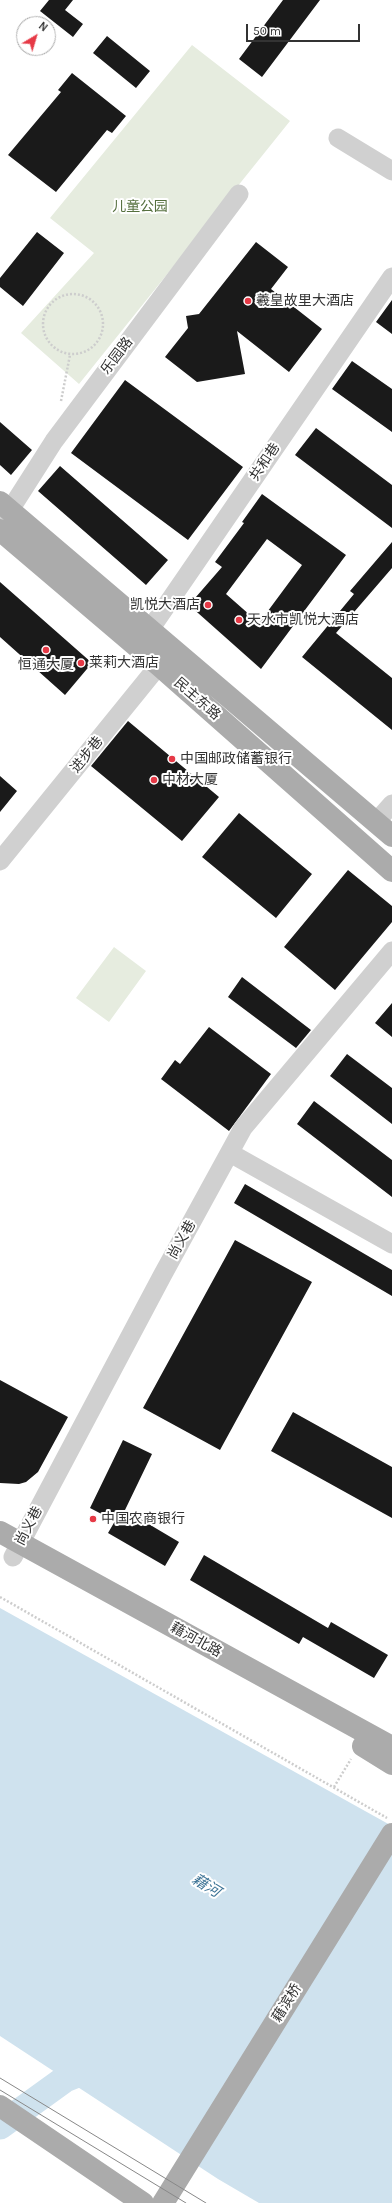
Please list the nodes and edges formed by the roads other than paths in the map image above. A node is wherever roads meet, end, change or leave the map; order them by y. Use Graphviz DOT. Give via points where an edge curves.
graph roads {
  1 [pos="338,138"];
  2 [pos="392,171"];
  3 [pos="239,194"];
  4 [pos="392,277"];
  5 [pos="3,511"];
  6 [pos="0,530"];
  7 [pos="150,630"];
  8 [pos="138,647"];
  9 [pos="172,649"];
  10 [pos="160,666"];
  11 [pos="392,804"];
  12 [pos="384,829"];
  13 [pos="0,861"];
  14 [pos="392,871"];
  15 [pos="392,950"];
  16 [pos="230,1153"];
  17 [pos="392,1244"];
  18 [pos="0,1532"];
  19 [pos="11,1550"];
  20 [pos="392,1747"];
  21 [pos="392,1764"];
  22 [pos="392,1834"];
  23 [pos="0,2106"];
  24 [pos="143,2203"];
  25 [pos="163,2203"];
  1 -- 2 [label="street"];
  3 -- 5 [label="street, 乐园路"];
  4 -- 7 [label="street, 共和巷"];
  5 -- 7 [label="main road, 民主东路"];
  6 -- 8 [label="main road, 民主东路"];
  7 -- 8 [label="street, 共和巷"];
  7 -- 9 [label="main road, 民主东路"];
  8 -- 10 [label="main road, 民主东路"];
  9 -- 10 [label="street, 进步巷"];
  9 -- 12 [label="main road, 民主东路"];
  10 -- 13 [label="street, 进步巷"];
  10 -- 14 [label="main road, 民主东路"];
  11 -- 12 [label="street"];
  15 -- 16 [label="street, 尚义巷" via="243,1128"];
  16 -- 17 [label="street"];
  16 -- 19 [label="street, 尚义巷"];
  18 -- 19 [label="main road, 藉河北路"];
  19 -- 20 [label="main road, 藉河北路"];
  19 -- 21 [label="main road, 藉河北路"];
  22 -- 25 [label="main road, 藉滨桥"];
  23 -- 24 [label="main road"];
}
